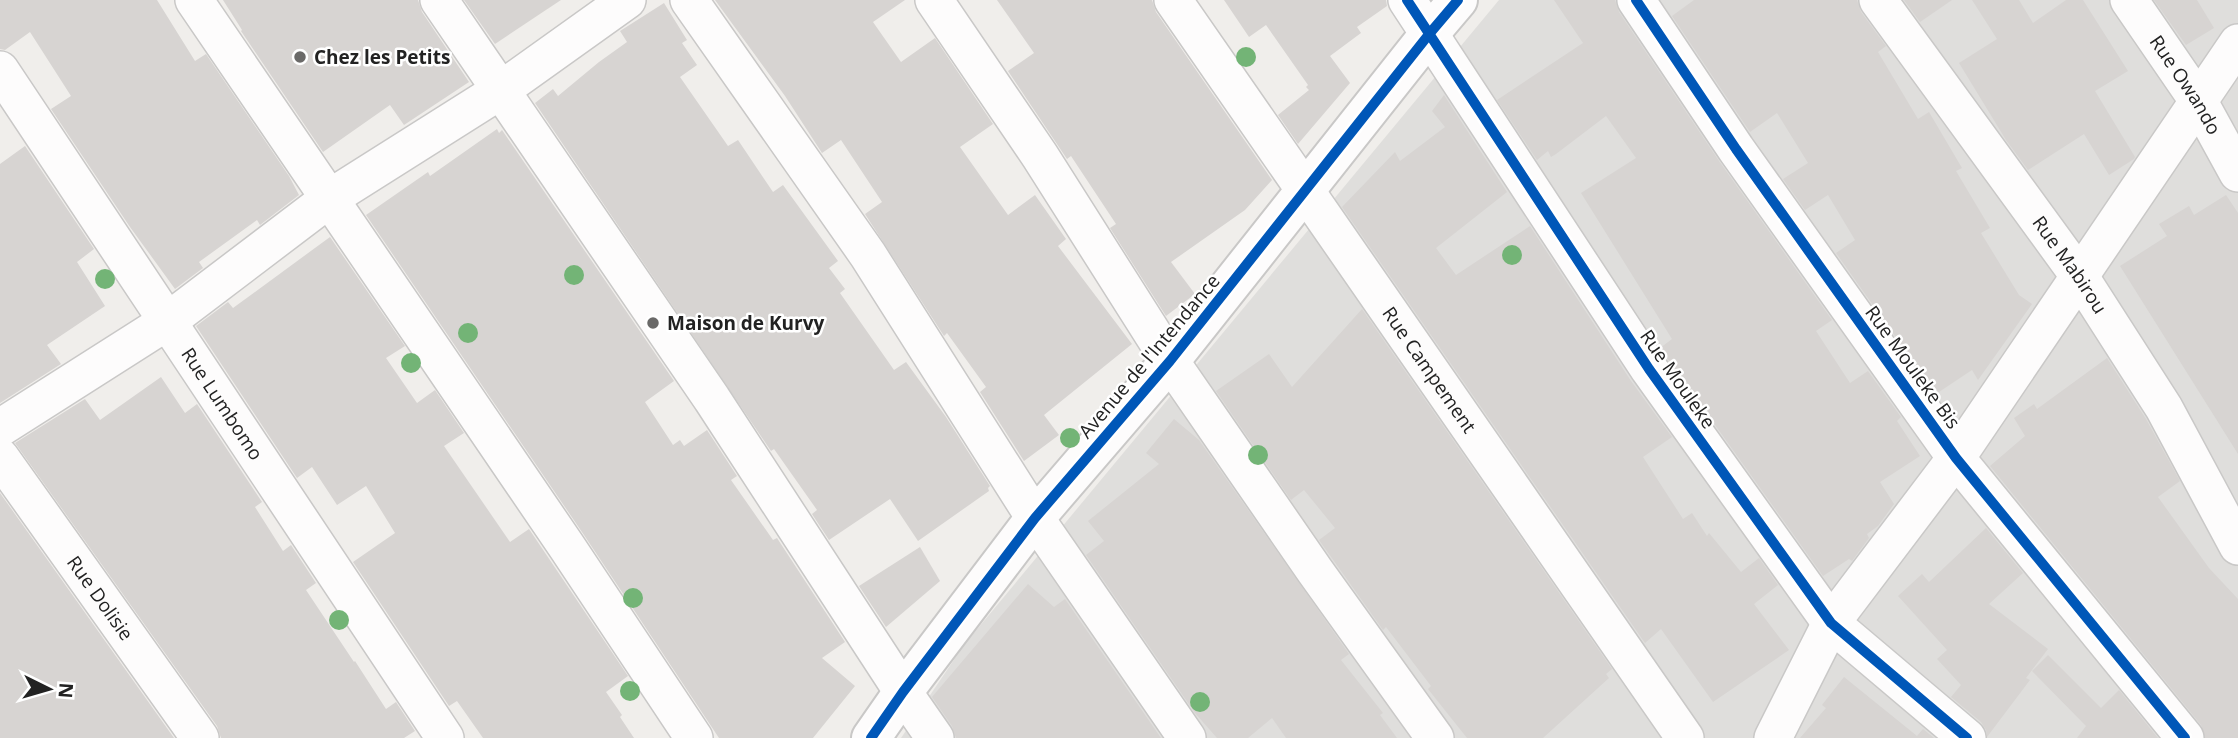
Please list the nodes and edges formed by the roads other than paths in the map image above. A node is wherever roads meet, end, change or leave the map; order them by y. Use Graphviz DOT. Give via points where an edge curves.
graph roads {
  1 [pos="194,0"];
  2 [pos="439,0"];
  3 [pos="627,0"];
  4 [pos="689,0"];
  5 [pos="934,0"];
  6 [pos="1173,0"];
  7 [pos="1407,0"];
  8 [pos="1458,0"];
  9 [pos="1636,0"];
  10 [pos="1878,0"];
  11 [pos="2129,0"];
  12 [pos="1430,33"];
  13 [pos="2238,43"];
  14 [pos="0,70"];
  15 [pos="501,90"];
  16 [pos="2199,102"];
  17 [pos="2238,173"];
  18 [pos="1305,192"];
  19 [pos="331,198"];
  20 [pos="2080,277"];
  21 [pos="168,321"];
  22 [pos="1170,361"];
  23 [pos="0,428"];
  24 [pos="0,457"];
  25 [pos="1956,458"];
  26 [pos="1035,518"];
  27 [pos="2238,546"];
  28 [pos="1831,623"];
  29 [pos="903,692"];
  30 [pos="200,738"];
  31 [pos="445,738"];
  32 [pos="694,738"];
  33 [pos="872,738"];
  34 [pos="935,738"];
  35 [pos="1187,738"];
  36 [pos="1435,738"];
  37 [pos="1685,738"];
  38 [pos="1773,738"];
  39 [pos="1967,738"];
  40 [pos="2185,738"];
  1 -- 19 [label="street"];
  2 -- 15 [label="street"];
  3 -- 15 [label="street"];
  4 -- 26 [label="street" via="869,255"];
  5 -- 22 [label="street"];
  6 -- 18 [label="street, Rue Campement"];
  7 -- 12 [label="street, Rue Mouleke"];
  8 -- 12 [label="street, Avenue de l'Intendance"];
  9 -- 25 [label="street, Rue Mouleke Bis"];
  10 -- 20 [label="street, Rue Mabirou"];
  11 -- 16 [label="street, Rue Owando"];
  12 -- 18 [label="street, Avenue de l'Intendance"];
  12 -- 28 [label="street, Rue Mouleke" via="1648,369"];
  13 -- 16 [label="street"];
  14 -- 21 [label="street, Rue Lumbomo"];
  15 -- 19 [label="street"];
  15 -- 29 [label="street" via="712,399"];
  16 -- 17 [label="street, Rue Owando"];
  16 -- 20 [label="street"];
  18 -- 22 [label="street, Avenue de l'Intendance"];
  18 -- 37 [label="street, Rue Campement"];
  19 -- 21 [label="street"];
  19 -- 32 [label="street"];
  20 -- 25 [label="street"];
  20 -- 27 [label="street, Rue Mabirou" via="2164,408"];
  21 -- 23 [label="street"];
  21 -- 31 [label="street, Rue Lumbomo"];
  22 -- 26 [label="street, Avenue de l'Intendance"];
  22 -- 36 [label="street"];
  24 -- 30 [label="street, Rue Dolisie"];
  25 -- 28 [label="street"];
  25 -- 40 [label="street, Rue Mouleke Bis"];
  26 -- 29 [label="street, Avenue de l'Intendance"];
  26 -- 35 [label="street"];
  28 -- 38 [label="street"];
  28 -- 39 [label="street, Rue Mouleke"];
  29 -- 33 [label="street, Avenue de l'Intendance"];
  29 -- 34 [label="street"];
}
